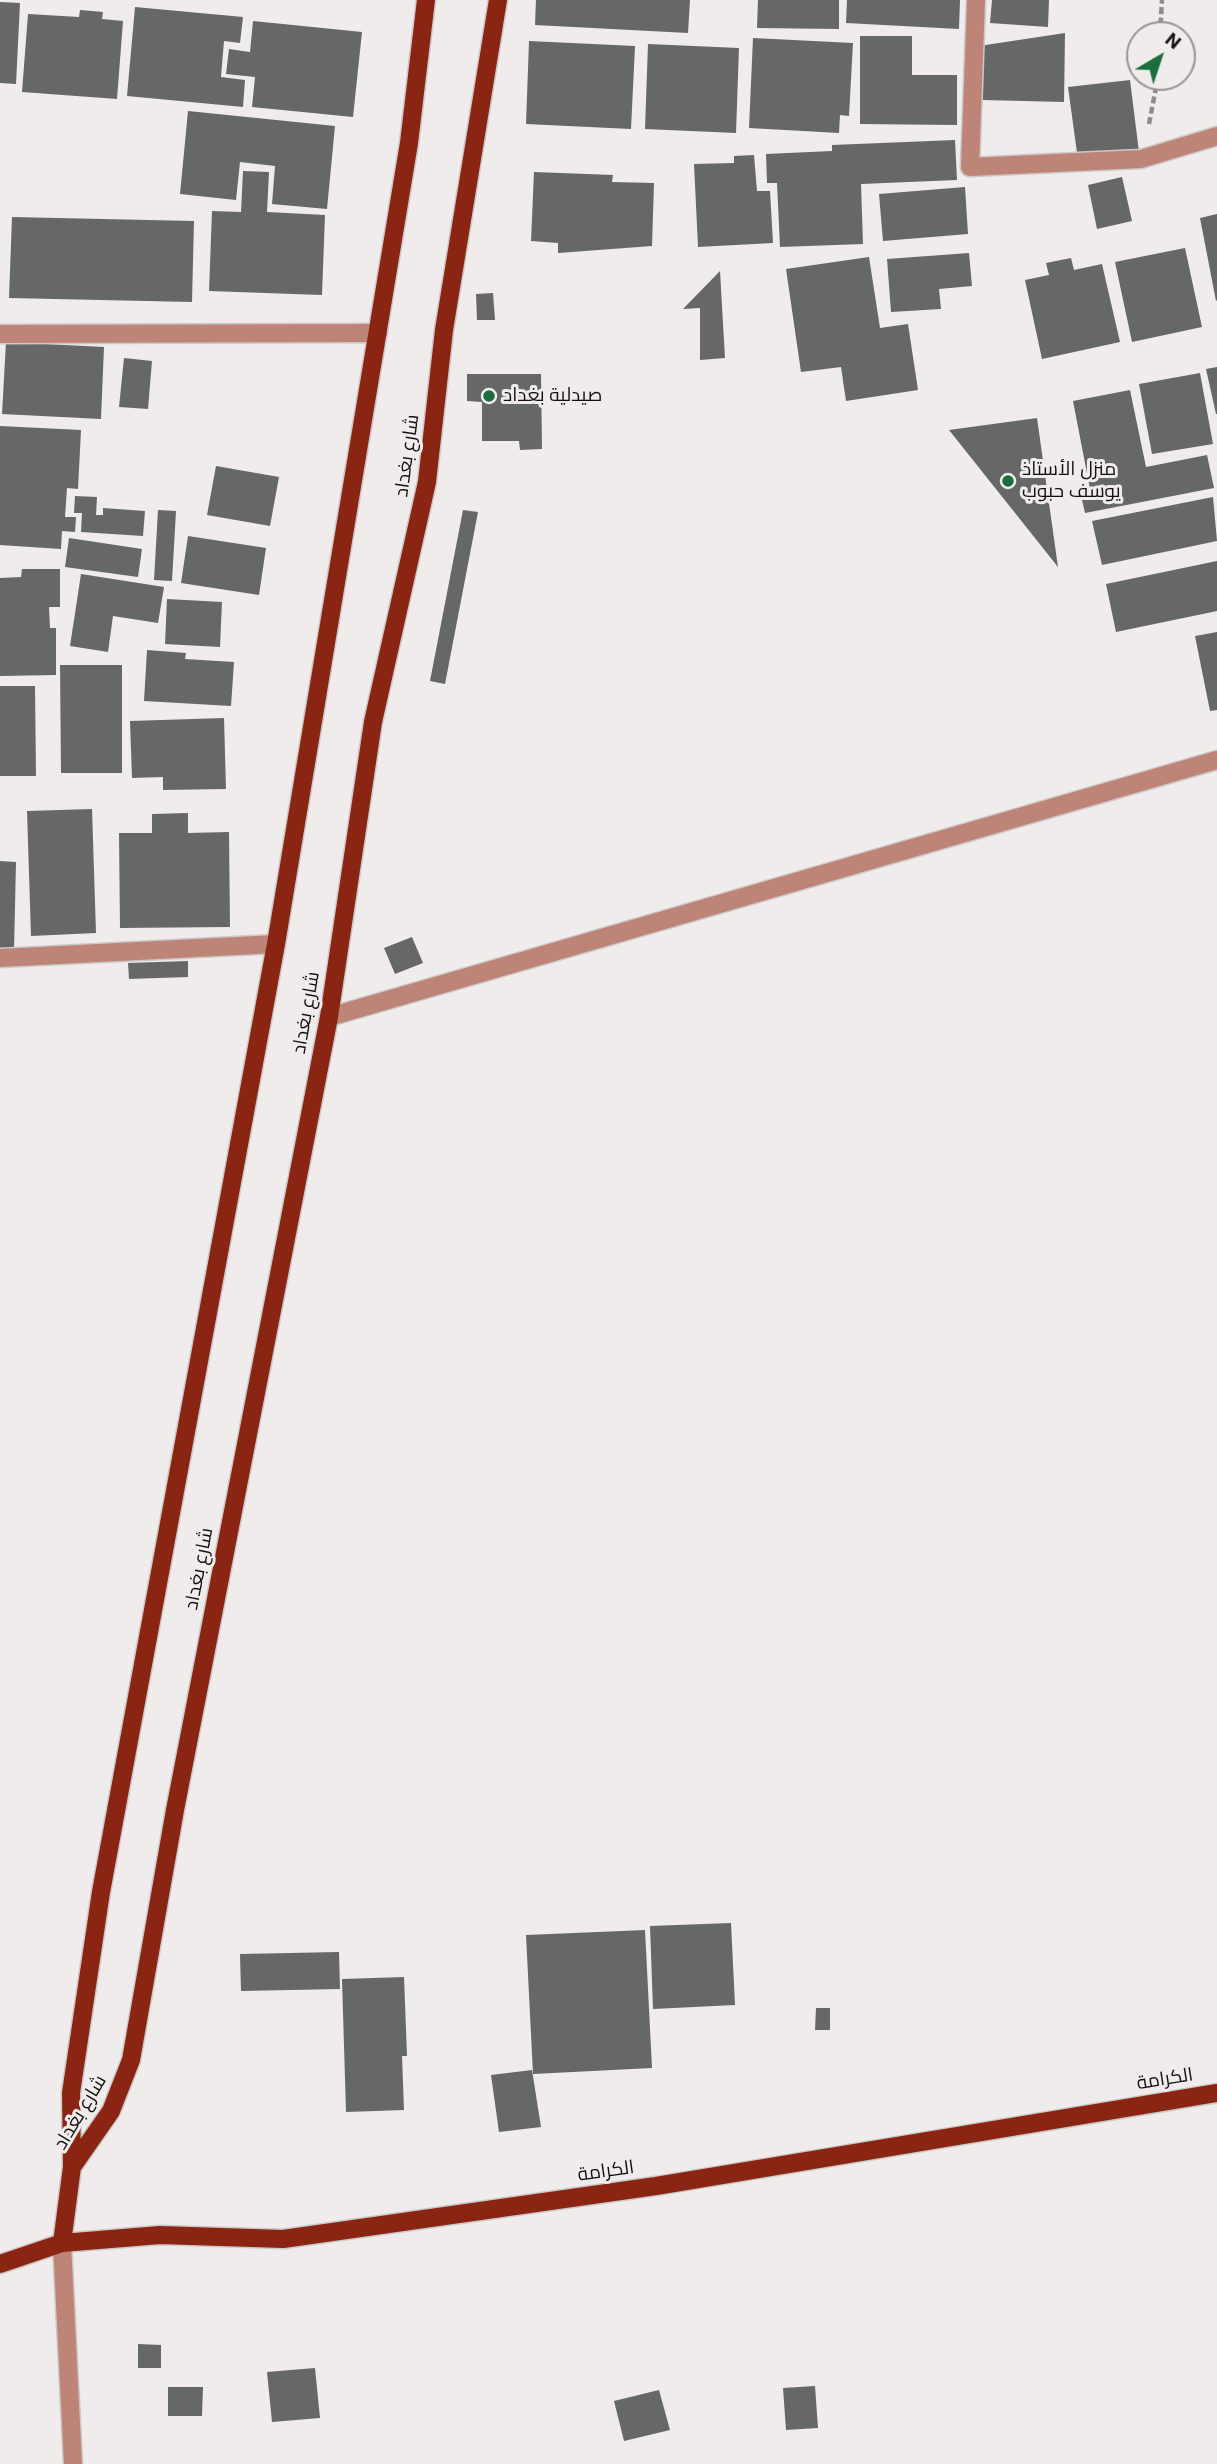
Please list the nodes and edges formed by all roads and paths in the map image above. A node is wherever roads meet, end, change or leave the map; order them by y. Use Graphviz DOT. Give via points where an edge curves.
graph roads {
  1 [pos="426,0"];
  2 [pos="498,0"];
  3 [pos="976,0"];
  4 [pos="1162,0"];
  5 [pos="1161,21"];
  6 [pos="1155,91"];
  7 [pos="1217,136"];
  8 [pos="1141,159"];
  9 [pos="378,333"];
  10 [pos="0,334"];
  11 [pos="1217,760"];
  12 [pos="276,944"];
  13 [pos="0,957"];
  14 [pos="329,1017"];
  15 [pos="1217,2093"];
  16 [pos="72,2167"];
  17 [pos="62,2243"];
  18 [pos="0,2264"];
  19 [pos="73,2464"];
  1 -- 9 [label="main road, شارع بغداد" via="409,143"];
  2 -- 14 [label="main road, شارع بغداد" via="444,330 428,482 373,722"];
  3 -- 8 [label="street" via="970,167"];
  4 -- 5 [label="path"];
  6 -- 8 [label="path"];
  7 -- 8 [label="street"];
  9 -- 10 [label="street"];
  9 -- 12 [label="main road, شارع بغداد"];
  11 -- 14 [label="street"];
  12 -- 13 [label="street"];
  12 -- 16 [label="main road, شارع بغداد" via="101,1892 71,2094"];
  14 -- 16 [label="main road, شارع بغداد" via="131,2060 111,2111"];
  15 -- 17 [label="main road, الكرامة" via="656,2186 284,2239 160,2235"];
  16 -- 17 [label="main road"];
  17 -- 18 [label="main road, الكرامة"];
  17 -- 19 [label="street"];
}
